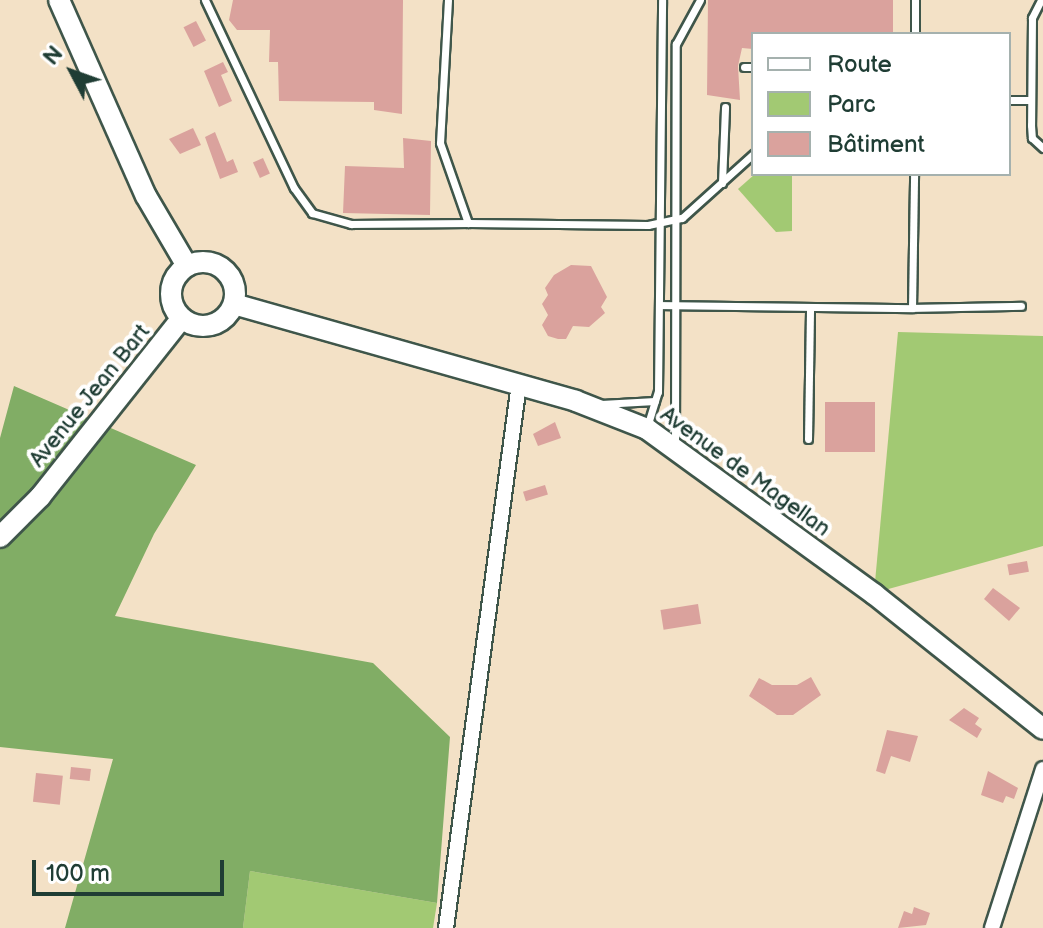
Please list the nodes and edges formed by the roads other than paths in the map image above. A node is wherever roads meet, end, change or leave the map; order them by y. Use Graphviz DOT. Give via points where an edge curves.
graph roads {
  1 [pos="59,0"];
  2 [pos="205,0"];
  3 [pos="448,0"];
  4 [pos="662,0"];
  5 [pos="700,0"];
  6 [pos="915,0"];
  7 [pos="1041,0"];
  8 [pos="915,32"];
  9 [pos="662,44"];
  10 [pos="676,44"];
  11 [pos="1033,58"];
  12 [pos="1043,58"];
  13 [pos="744,67"];
  14 [pos="751,67"];
  15 [pos="1011,100"];
  16 [pos="1031,100"];
  17 [pos="725,107"];
  18 [pos="1043,148"];
  19 [pos="751,155"];
  20 [pos="914,176"];
  21 [pos="722,183"];
  22 [pos="676,217"];
  23 [pos="468,223"];
  24 [pos="660,223"];
  25 [pos="187,266"];
  26 [pos="234,304"];
  27 [pos="659,305"];
  28 [pos="677,305"];
  29 [pos="1021,306"];
  30 [pos="810,308"];
  31 [pos="912,308"];
  32 [pos="182,318"];
  33 [pos="519,384"];
  34 [pos="655,401"];
  35 [pos="588,405"];
  36 [pos="647,429"];
  37 [pos="808,439"];
  38 [pos="675,447"];
  39 [pos="0,537"];
  40 [pos="1043,729"];
  41 [pos="1043,769"];
  42 [pos="446,928"];
  43 [pos="992,928"];
  1 -- 25 [label="street" via="146,196"];
  2 -- 23 [label="lane" via="294,188 312,213 351,224"];
  3 -- 23 [label="lane" via="440,143"];
  4 -- 9 [label="lane"];
  5 -- 10 [label="lane"];
  6 -- 8 [label="lane"];
  7 -- 11 [label="lane" via="1033,11"];
  9 -- 10 [label="lane"];
  9 -- 24 [label="lane"];
  10 -- 22 [label="lane"];
  11 -- 12 [label="lane"];
  11 -- 16 [label="lane"];
  13 -- 14 [label="lane"];
  15 -- 16 [label="lane"];
  16 -- 18 [label="lane" via="1032,138"];
  17 -- 21 [label="lane"];
  19 -- 21 [label="lane"];
  20 -- 31 [label="lane"];
  21 -- 22 [label="lane" via="682,218"];
  22 -- 24 [label="lane"];
  22 -- 28 [label="lane"];
  23 -- 24 [label="lane"];
  24 -- 27 [label="lane"];
  25 -- 26 [label="street" via="219,265 234,282"];
  25 -- 32 [label="street" via="171,291"];
  26 -- 32 [label="street" via="212,325"];
  26 -- 33 [label="street, Avenue de Magellan"];
  27 -- 28 [label="lane"];
  27 -- 34 [label="lane"];
  28 -- 30 [label="lane"];
  28 -- 38 [label="lane"];
  29 -- 31 [label="lane"];
  30 -- 31 [label="lane"];
  30 -- 37 [label="lane"];
  32 -- 39 [label="street, Avenue Jean Bart" via="40,497"];
  33 -- 35 [label="street, Avenue de Magellan"];
  33 -- 42 [label="street"];
  34 -- 35 [label="lane"];
  34 -- 36 [label="lane"];
  35 -- 36 [label="street, Avenue de Magellan"];
  36 -- 38 [label="street, Avenue de Magellan"];
  38 -- 40 [label="street, Avenue de Magellan" via="874,594"];
  41 -- 43 [label="street"];
}
